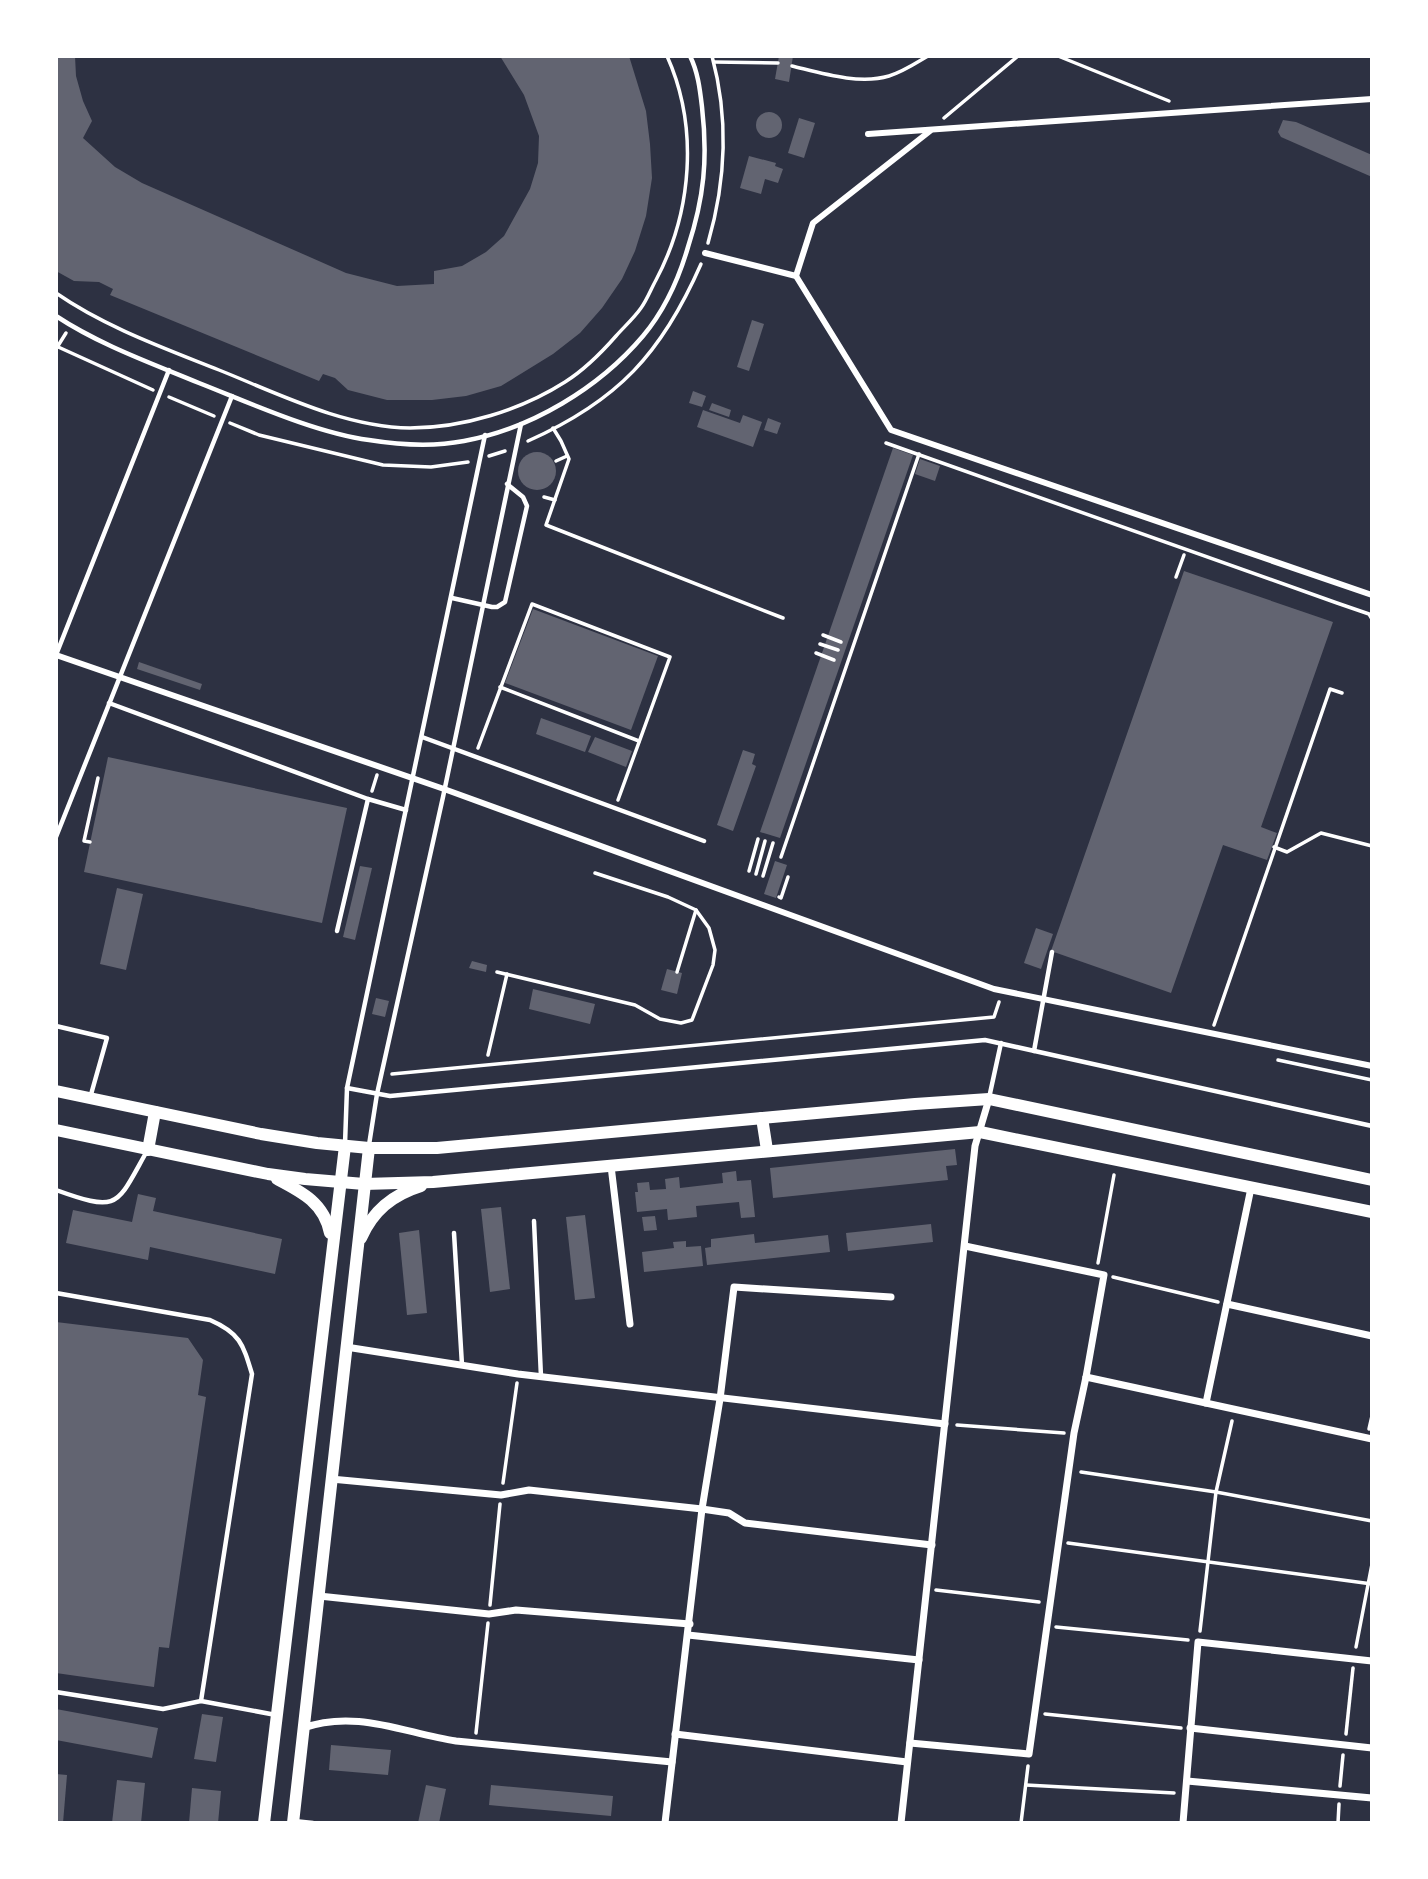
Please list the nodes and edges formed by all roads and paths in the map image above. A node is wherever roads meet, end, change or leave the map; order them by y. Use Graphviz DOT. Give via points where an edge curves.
graph roads {
  1 [pos="667,56"];
  2 [pos="690,56"];
  3 [pos="712,56"];
  4 [pos="928,56"];
  5 [pos="1017,56"];
  6 [pos="1058,56"];
  7 [pos="714,62"];
  8 [pos="778,63"];
  9 [pos="792,66"];
  10 [pos="1372,99"];
  11 [pos="1194,111"];
  12 [pos="931,130"];
  13 [pos="868,134"];
  14 [pos="705,253"];
  15 [pos="796,276"];
  16 [pos="56,293"];
  17 [pos="56,316"];
  18 [pos="56,346"];
  19 [pos="169,370"];
  20 [pos="159,393"];
  21 [pos="232,396"];
  22 [pos="222,420"];
  23 [pos="521,423"];
  24 [pos="553,428"];
  25 [pos="485,435"];
  26 [pos="886,443"];
  27 [pos="516,446"];
  28 [pos="919,454"];
  29 [pos="567,456"];
  30 [pos="481,459"];
  31 [pos="556,461"];
  32 [pos="507,484"];
  33 [pos="544,497"];
  34 [pos="555,500"];
  35 [pos="1184,555"];
  36 [pos="1176,577"];
  37 [pos="1372,595"];
  38 [pos="452,598"];
  39 [pos="482,605"];
  40 [pos="783,618"];
  41 [pos="1372,619"];
  42 [pos="823,635"];
  43 [pos="841,642"];
  44 [pos="820,644"];
  45 [pos="838,650"];
  46 [pos="816,653"];
  47 [pos="56,655"];
  48 [pos="834,660"];
  49 [pos="119,678"];
  50 [pos="500,687"];
  51 [pos="1342,693"];
  52 [pos="109,703"];
  53 [pos="422,737"];
  54 [pos="639,741"];
  55 [pos="453,749"];
  56 [pos="474,757"];
  57 [pos="381,767"];
  58 [pos="98,778"];
  59 [pos="413,778"];
  60 [pos="444,789"];
  61 [pos="369,799"];
  62 [pos="615,808"];
  63 [pos="406,810"];
  64 [pos="56,837"];
  65 [pos="758,839"];
  66 [pos="704,841"];
  67 [pos="765,841"];
  68 [pos="90,842"];
  69 [pos="773,843"];
  70 [pos="1372,846"];
  71 [pos="1274,847"];
  72 [pos="781,857"];
  73 [pos="749,872"];
  74 [pos="595,873"];
  75 [pos="756,874"];
  76 [pos="763,876"];
  77 [pos="788,877"];
  78 [pos="777,896"];
  79 [pos="696,909"];
  80 [pos="337,931"];
  81 [pos="1052,952"];
  82 [pos="497,972"];
  83 [pos="677,972"];
  84 [pos="507,974"];
  85 [pos="1043,998"];
  86 [pos="999,1002"];
  87 [pos="1216,1018"];
  88 [pos="56,1026"];
  89 [pos="1001,1043"];
  90 [pos="1034,1051"];
  91 [pos="488,1055"];
  92 [pos="1372,1066"];
  93 [pos="392,1074"];
  94 [pos="347,1088"];
  95 [pos="56,1091"];
  96 [pos="377,1094"];
  97 [pos="90,1098"];
  98 [pos="989,1099"];
  99 [pos="155,1112"];
  100 [pos="762,1118"];
  101 [pos="1372,1126"];
  102 [pos="56,1130"];
  103 [pos="979,1132"];
  104 [pos="345,1146"];
  105 [pos="369,1149"];
  106 [pos="148,1150"];
  107 [pos="767,1150"];
  108 [pos="1117,1159"];
  109 [pos="611,1166"];
  110 [pos="268,1174"];
  111 [pos="1372,1180"];
  112 [pos="433,1182"];
  113 [pos="340,1183"];
  114 [pos="364,1184"];
  115 [pos="1251,1188"];
  116 [pos="56,1189"];
  117 [pos="1372,1212"];
  118 [pos="534,1221"];
  119 [pos="454,1233"];
  120 [pos="965,1246"];
  121 [pos="331,1247"];
  122 [pos="356,1252"];
  123 [pos="1100,1274"];
  124 [pos="56,1293"];
  125 [pos="891,1297"];
  126 [pos="1227,1304"];
  127 [pos="630,1324"];
  128 [pos="1372,1336"];
  129 [pos="345,1347"];
  130 [pos="462,1365"];
  131 [pos="518,1374"];
  132 [pos="541,1377"];
  133 [pos="1086,1377"];
  134 [pos="720,1399"];
  135 [pos="1206,1403"];
  136 [pos="1234,1409"];
  137 [pos="945,1424"];
  138 [pos="1073,1433"];
  139 [pos="1372,1439"];
  140 [pos="1068,1470"];
  141 [pos="331,1479"];
  142 [pos="1216,1492"];
  143 [pos="501,1494"];
  144 [pos="702,1509"];
  145 [pos="1372,1521"];
  146 [pos="1059,1542"];
  147 [pos="932,1545"];
  148 [pos="1208,1563"];
  149 [pos="1372,1564"];
  150 [pos="1370,1583"];
  151 [pos="927,1589"];
  152 [pos="319,1596"];
  153 [pos="1050,1603"];
  154 [pos="489,1614"];
  155 [pos="690,1625"];
  156 [pos="1047,1627"];
  157 [pos="688,1635"];
  158 [pos="1198,1642"];
  159 [pos="1354,1659"];
  160 [pos="919,1660"];
  161 [pos="1372,1661"];
  162 [pos="56,1692"];
  163 [pos="201,1701"];
  164 [pos="1035,1713"];
  165 [pos="276,1715"];
  166 [pos="303,1728"];
  167 [pos="1190,1728"];
  168 [pos="675,1734"];
  169 [pos="475,1742"];
  170 [pos="909,1743"];
  171 [pos="1345,1745"];
  172 [pos="1372,1748"];
  173 [pos="1029,1754"];
  174 [pos="672,1762"];
  175 [pos="907,1762"];
  176 [pos="1187,1781"];
  177 [pos="1026,1786"];
  178 [pos="1186,1794"];
  179 [pos="1340,1795"];
  180 [pos="1372,1798"];
  181 [pos="293,1822"];
  182 [pos="264,1823"];
  183 [pos="313,1823"];
  184 [pos="665,1823"];
  185 [pos="901,1823"];
  186 [pos="1021,1823"];
  187 [pos="1183,1823"];
  188 [pos="1338,1823"];
  1 -- 16 [label="path" via="677,79 688,176 665,263 642,307 603,351 567,381 532,400 466,423 410,428 376,425 293,400 149,342"];
  2 -- 23 [label="lane" via="701,95 706,145 704,183 683,265 665,304 616,364 587,388"];
  3 -- 7 [label="path"];
  4 -- 9 [label="path" via="891,76 877,78"];
  5 -- 12 [label="path"];
  6 -- 11 [label="path"];
  7 -- 8 [label="path"];
  7 -- 14 [label="path" via="724,128 724,171"];
  10 -- 11 [label="street"];
  11 -- 12 [label="street"];
  12 -- 13 [label="street"];
  12 -- 15 [label="street" via="813,223"];
  14 -- 15 [label="street"];
  14 -- 24 [label="path" via="673,321 648,356 616,389"];
  15 -- 37 [label="street" via="891,430"];
  17 -- 19 [label="lane"];
  18 -- 20 [label="path"];
  19 -- 20 [label="lane"];
  19 -- 21 [label="lane"];
  20 -- 22 [label="path"];
  20 -- 47 [label="lane"];
  21 -- 22 [label="lane"];
  21 -- 25 [label="lane" via="368,440 414,445"];
  22 -- 30 [label="path" via="259,435 383,465 430,467"];
  22 -- 49 [label="lane"];
  23 -- 25 [label="lane"];
  23 -- 27 [label="lane"];
  24 -- 27 [label="path"];
  24 -- 29 [label="path"];
  25 -- 30 [label="lane"];
  26 -- 28 [label="path"];
  27 -- 30 [label="path"];
  27 -- 32 [label="lane"];
  28 -- 41 [label="path" via="1369,614"];
  28 -- 72 [label="path"];
  29 -- 31 [label="path"];
  29 -- 34 [label="path"];
  30 -- 38 [label="lane"];
  32 -- 39 [label="lane"];
  32 -- 39 [label="lane" via="525,499 527,509 505,602 497,607"];
  33 -- 34 [label="path"];
  34 -- 40 [label="path" via="546,525"];
  35 -- 36 [label="path"];
  38 -- 39 [label="lane"];
  38 -- 53 [label="lane"];
  39 -- 55 [label="lane"];
  42 -- 43 [label="path"];
  44 -- 45 [label="path"];
  46 -- 48 [label="path"];
  47 -- 49 [label="street"];
  49 -- 52 [label="lane"];
  49 -- 57 [label="street"];
  50 -- 54 [label="path"];
  50 -- 54 [label="path" via="532,604 670,657"];
  50 -- 56 [label="path"];
  51 -- 71 [label="path" via="1330,689"];
  52 -- 61 [label="lane"];
  52 -- 64 [label="lane"];
  53 -- 55 [label="lane"];
  53 -- 59 [label="lane"];
  54 -- 62 [label="path"];
  55 -- 56 [label="lane"];
  55 -- 60 [label="lane"];
  56 -- 62 [label="lane"];
  57 -- 59 [label="street"];
  57 -- 61 [label="path"];
  58 -- 68 [label="path" via="84,841"];
  59 -- 60 [label="street"];
  59 -- 63 [label="lane"];
  60 -- 85 [label="street" via="993,989"];
  60 -- 96 [label="lane"];
  61 -- 63 [label="lane"];
  61 -- 80 [label="lane"];
  62 -- 66 [label="lane"];
  63 -- 94 [label="lane"];
  65 -- 73 [label="path"];
  67 -- 75 [label="path"];
  69 -- 76 [label="path"];
  70 -- 71 [label="path" via="1321,833 1286,852"];
  71 -- 87 [label="path"];
  74 -- 79 [label="path"];
  77 -- 78 [label="path" via="781,898"];
  79 -- 83 [label="path"];
  79 -- 84 [label="path" via="709,928 715,950 695,1015 687,1023 652,1016 635,1005"];
  81 -- 85 [label="lane"];
  82 -- 84 [label="path"];
  84 -- 91 [label="path"];
  85 -- 90 [label="lane"];
  85 -- 92 [label="street"];
  86 -- 93 [label="path" via="994,1017"];
  88 -- 97 [label="lane" via="107,1038"];
  89 -- 90 [label="lane"];
  89 -- 96 [label="lane" via="985,1040"];
  89 -- 98 [label="lane"];
  90 -- 101 [label="lane"];
  94 -- 96 [label="lane"];
  94 -- 104 [label="lane"];
  95 -- 97 [label="main road"];
  96 -- 105 [label="lane"];
  97 -- 99 [label="main road"];
  98 -- 100 [label="main road"];
  98 -- 103 [label="street"];
  98 -- 111 [label="main road"];
  99 -- 104 [label="main road"];
  99 -- 106 [label="main road"];
  100 -- 105 [label="main road" via="437,1148"];
  100 -- 107 [label="main road"];
  102 -- 106 [label="main road"];
  103 -- 107 [label="main road"];
  103 -- 108 [label="main road"];
  103 -- 120 [label="street"];
  104 -- 105 [label="main road"];
  104 -- 113 [label="main road"];
  105 -- 114 [label="main road"];
  106 -- 110 [label="main road"];
  106 -- 116 [label="lane" via="128,1186 110,1203 84,1200"];
  107 -- 109 [label="main road"];
  108 -- 115 [label="main road"];
  108 -- 123 [label="path"];
  109 -- 112 [label="main road"];
  109 -- 127 [label="street"];
  110 -- 113 [label="main road"];
  110 -- 121 [label="main road" via="313,1200 327,1218"];
  112 -- 114 [label="main road"];
  112 -- 122 [label="main road" via="383,1205 371,1218"];
  113 -- 114 [label="main road"];
  113 -- 121 [label="main road"];
  114 -- 122 [label="main road"];
  115 -- 117 [label="main road"];
  115 -- 126 [label="street"];
  118 -- 132 [label="lane"];
  119 -- 130 [label="lane"];
  120 -- 123 [label="street"];
  120 -- 137 [label="street"];
  121 -- 165 [label="main road"];
  122 -- 129 [label="main road"];
  123 -- 126 [label="path"];
  123 -- 133 [label="street"];
  124 -- 163 [label="lane" via="211,1320 230,1329 244,1345 252,1374"];
  125 -- 134 [label="street" via="734,1287"];
  126 -- 128 [label="street"];
  126 -- 135 [label="street"];
  129 -- 130 [label="street"];
  129 -- 141 [label="main road"];
  130 -- 131 [label="street"];
  131 -- 132 [label="street"];
  131 -- 143 [label="path"];
  132 -- 134 [label="street"];
  133 -- 135 [label="street"];
  133 -- 138 [label="street"];
  134 -- 137 [label="street"];
  134 -- 144 [label="street"];
  135 -- 136 [label="street"];
  136 -- 139 [label="street"];
  136 -- 142 [label="path"];
  137 -- 138 [label="path"];
  137 -- 147 [label="street"];
  138 -- 140 [label="street"];
  140 -- 142 [label="path"];
  140 -- 146 [label="street"];
  141 -- 143 [label="street"];
  141 -- 152 [label="main road"];
  142 -- 145 [label="path"];
  142 -- 148 [label="path"];
  143 -- 144 [label="street" via="529,1490"];
  143 -- 154 [label="path"];
  144 -- 147 [label="street" via="729,1513 746,1523"];
  144 -- 155 [label="street"];
  146 -- 148 [label="path"];
  146 -- 153 [label="street"];
  147 -- 151 [label="street"];
  148 -- 150 [label="path"];
  148 -- 158 [label="path"];
  149 -- 150 [label="path"];
  150 -- 159 [label="path"];
  151 -- 153 [label="path"];
  151 -- 160 [label="street"];
  152 -- 154 [label="street"];
  152 -- 166 [label="main road"];
  153 -- 156 [label="street"];
  154 -- 155 [label="street" via="516,1610"];
  154 -- 169 [label="path"];
  155 -- 157 [label="street"];
  156 -- 158 [label="path"];
  156 -- 164 [label="street"];
  157 -- 160 [label="street"];
  157 -- 168 [label="street"];
  158 -- 159 [label="street"];
  158 -- 167 [label="street"];
  159 -- 161 [label="street"];
  159 -- 171 [label="path"];
  160 -- 170 [label="street"];
  162 -- 163 [label="lane" via="163,1709"];
  163 -- 165 [label="lane"];
  164 -- 167 [label="path"];
  164 -- 173 [label="street"];
  165 -- 182 [label="main road"];
  166 -- 169 [label="street" via="338,1720"];
  166 -- 181 [label="main road"];
  167 -- 171 [label="street"];
  167 -- 176 [label="street"];
  168 -- 174 [label="street"];
  168 -- 175 [label="street"];
  169 -- 174 [label="street"];
  170 -- 173 [label="street"];
  170 -- 175 [label="street"];
  171 -- 172 [label="street"];
  171 -- 179 [label="path"];
  173 -- 177 [label="path"];
  174 -- 184 [label="street"];
  175 -- 185 [label="street"];
  176 -- 178 [label="street"];
  176 -- 179 [label="street"];
  177 -- 178 [label="path"];
  177 -- 186 [label="path"];
  178 -- 187 [label="street"];
  179 -- 180 [label="street"];
  179 -- 188 [label="path"];
  181 -- 183 [label="lane"];
}
